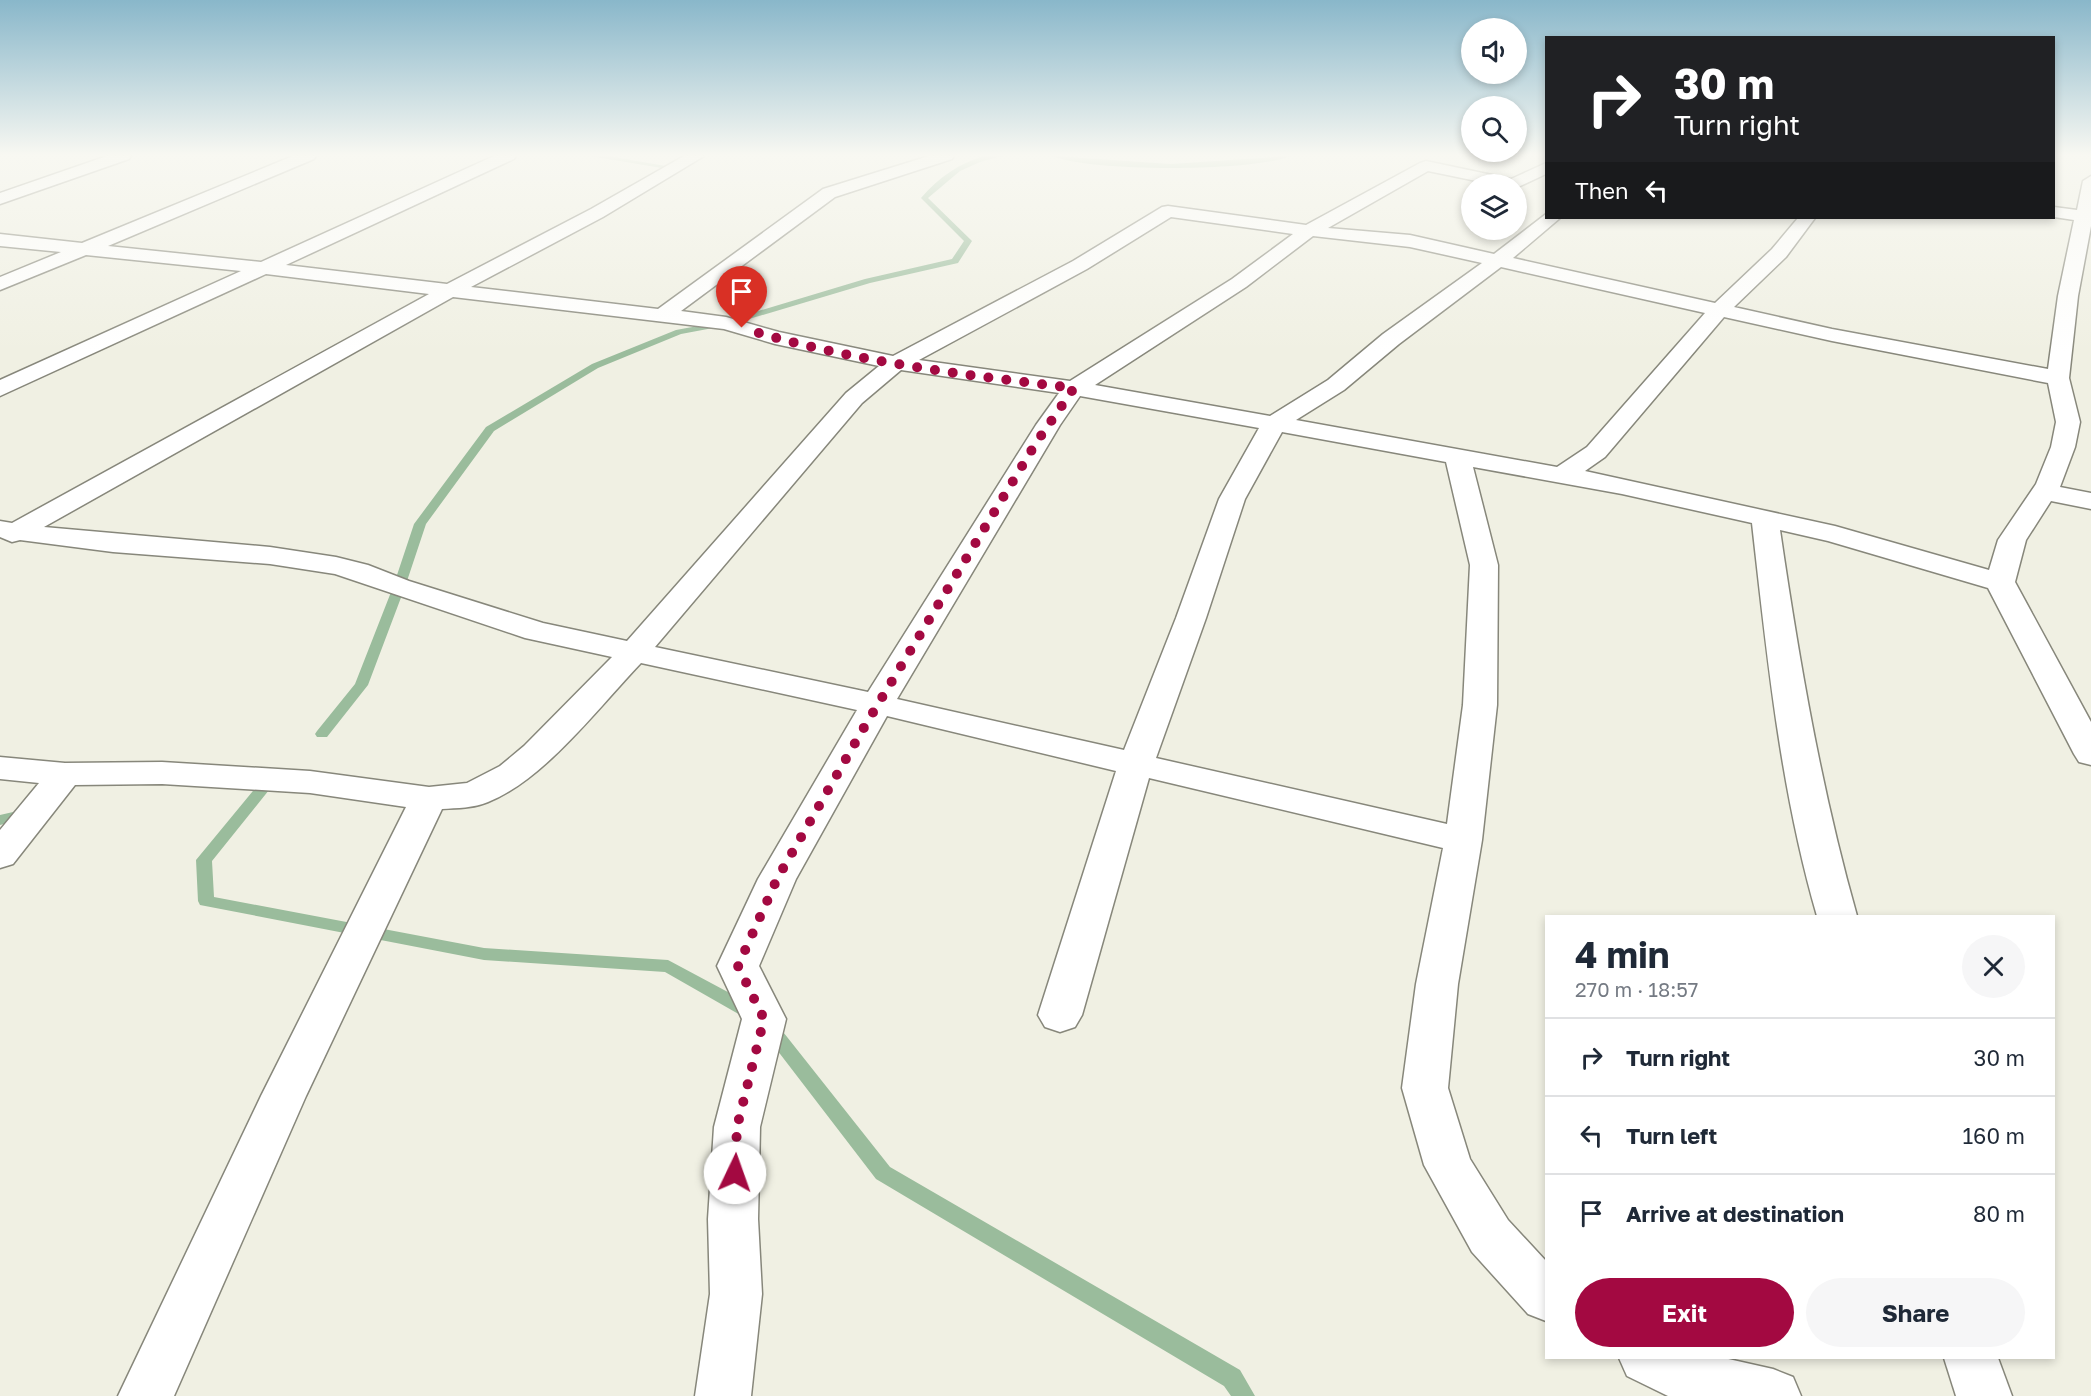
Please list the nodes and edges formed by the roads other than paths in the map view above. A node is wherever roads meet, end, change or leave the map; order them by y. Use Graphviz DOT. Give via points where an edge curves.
graph roads {
  1 [pos="151,221"];
  2 [pos="366,221"];
  3 [pos="581,221"];
  4 [pos="791,221"];
  5 [pos="1151,221"];
  6 [pos="1244,221"];
  7 [pos="1326,221"];
  8 [pos="1547,221"];
  9 [pos="1805,221"];
  10 [pos="2084,221"];
  11 [pos="1310,230"];
  12 [pos="0,240"];
  13 [pos="84,249"];
  14 [pos="1496,262"];
  15 [pos="264,268"];
  16 [pos="0,284"];
  17 [pos="450,290"];
  18 [pos="1718,311"];
  19 [pos="664,314"];
  20 [pos="896,363"];
  21 [pos="2058,378"];
  22 [pos="1074,388"];
  23 [pos="0,389"];
  24 [pos="1274,424"];
  25 [pos="1458,458"];
  26 [pos="1561,477"];
  27 [pos="2044,492"];
  28 [pos="2091,501"];
  29 [pos="1765,517"];
  30 [pos="5,534"];
  31 [pos="2000,582"];
  32 [pos="633,653"];
  33 [pos="877,704"];
  34 [pos="2091,754"];
  35 [pos="1136,764"];
  36 [pos="0,768"];
  37 [pos="65,774"];
  38 [pos="429,799"];
  39 [pos="1463,840"];
  40 [pos="0,855"];
  41 [pos="1837,915"];
  42 [pos="1060,1016"];
  43 [pos="1545,1296"];
  44 [pos="1648,1359"];
  45 [pos="1971,1359"];
  46 [pos="146,1396"];
  47 [pos="723,1396"];
  48 [pos="1773,1396"];
  49 [pos="1984,1396"];
  1 -- 13 [label="street"];
  2 -- 15 [label="street"];
  3 -- 17 [label="street"];
  4 -- 19 [label="street"];
  5 -- 20 [label="street" via="1080,265"];
  6 -- 11 [label="street"];
  7 -- 11 [label="street"];
  8 -- 14 [label="street"];
  9 -- 18 [label="street" via="1779,253"];
  10 -- 21 [label="street" via="2068,296"];
  11 -- 14 [label="street" via="1410,241"];
  11 -- 22 [label="street" via="1239,283"];
  12 -- 13 [label="street"];
  13 -- 15 [label="street"];
  13 -- 16 [label="street"];
  14 -- 18 [label="street"];
  14 -- 24 [label="street" via="1336,385"];
  15 -- 17 [label="street"];
  15 -- 23 [label="street"];
  17 -- 19 [label="street"];
  17 -- 30 [label="street"];
  18 -- 21 [label="street"];
  18 -- 26 [label="street" via="1596,452"];
  19 -- 20 [label="street" via="726,322 775,338"];
  20 -- 22 [label="street"];
  20 -- 32 [label="street" via="854,398"];
  21 -- 27 [label="street" via="2068,422 2063,447"];
  22 -- 24 [label="street"];
  22 -- 33 [label="street" via="1041,435"];
  24 -- 25 [label="street"];
  24 -- 35 [label="street" via="1232,499"];
  25 -- 26 [label="street"];
  25 -- 39 [label="street" via="1484,565 1480,705"];
  26 -- 29 [label="street"];
  27 -- 28 [label="street"];
  27 -- 31 [label="street" via="2012,540"];
  29 -- 31 [label="street"];
  29 -- 41 [label="street" via="1798,742 1819,852"];
  30 -- 32 [label="street" via="271,556 342,566 536,631"];
  31 -- 34 [label="street"];
  32 -- 33 [label="street"];
  32 -- 38 [label="street" via="513,774 475,794"];
  33 -- 35 [label="street"];
  33 -- 47 [label="street" via="777,879 738,966 764,1019 737,1127 733,1219 736,1294"];
  35 -- 39 [label="street"];
  35 -- 42 [label="street"];
  36 -- 37 [label="street"];
  37 -- 38 [label="street" via="162,772 310,782"];
  37 -- 40 [label="street"];
  38 -- 46 [label="street" via="252,1160"];
  39 -- 43 [label="street" via="1437,984 1425,1088 1448,1164 1490,1236"];
  44 -- 48 [label="street" via="1677,1373"];
  45 -- 49 [label="street"];
}
